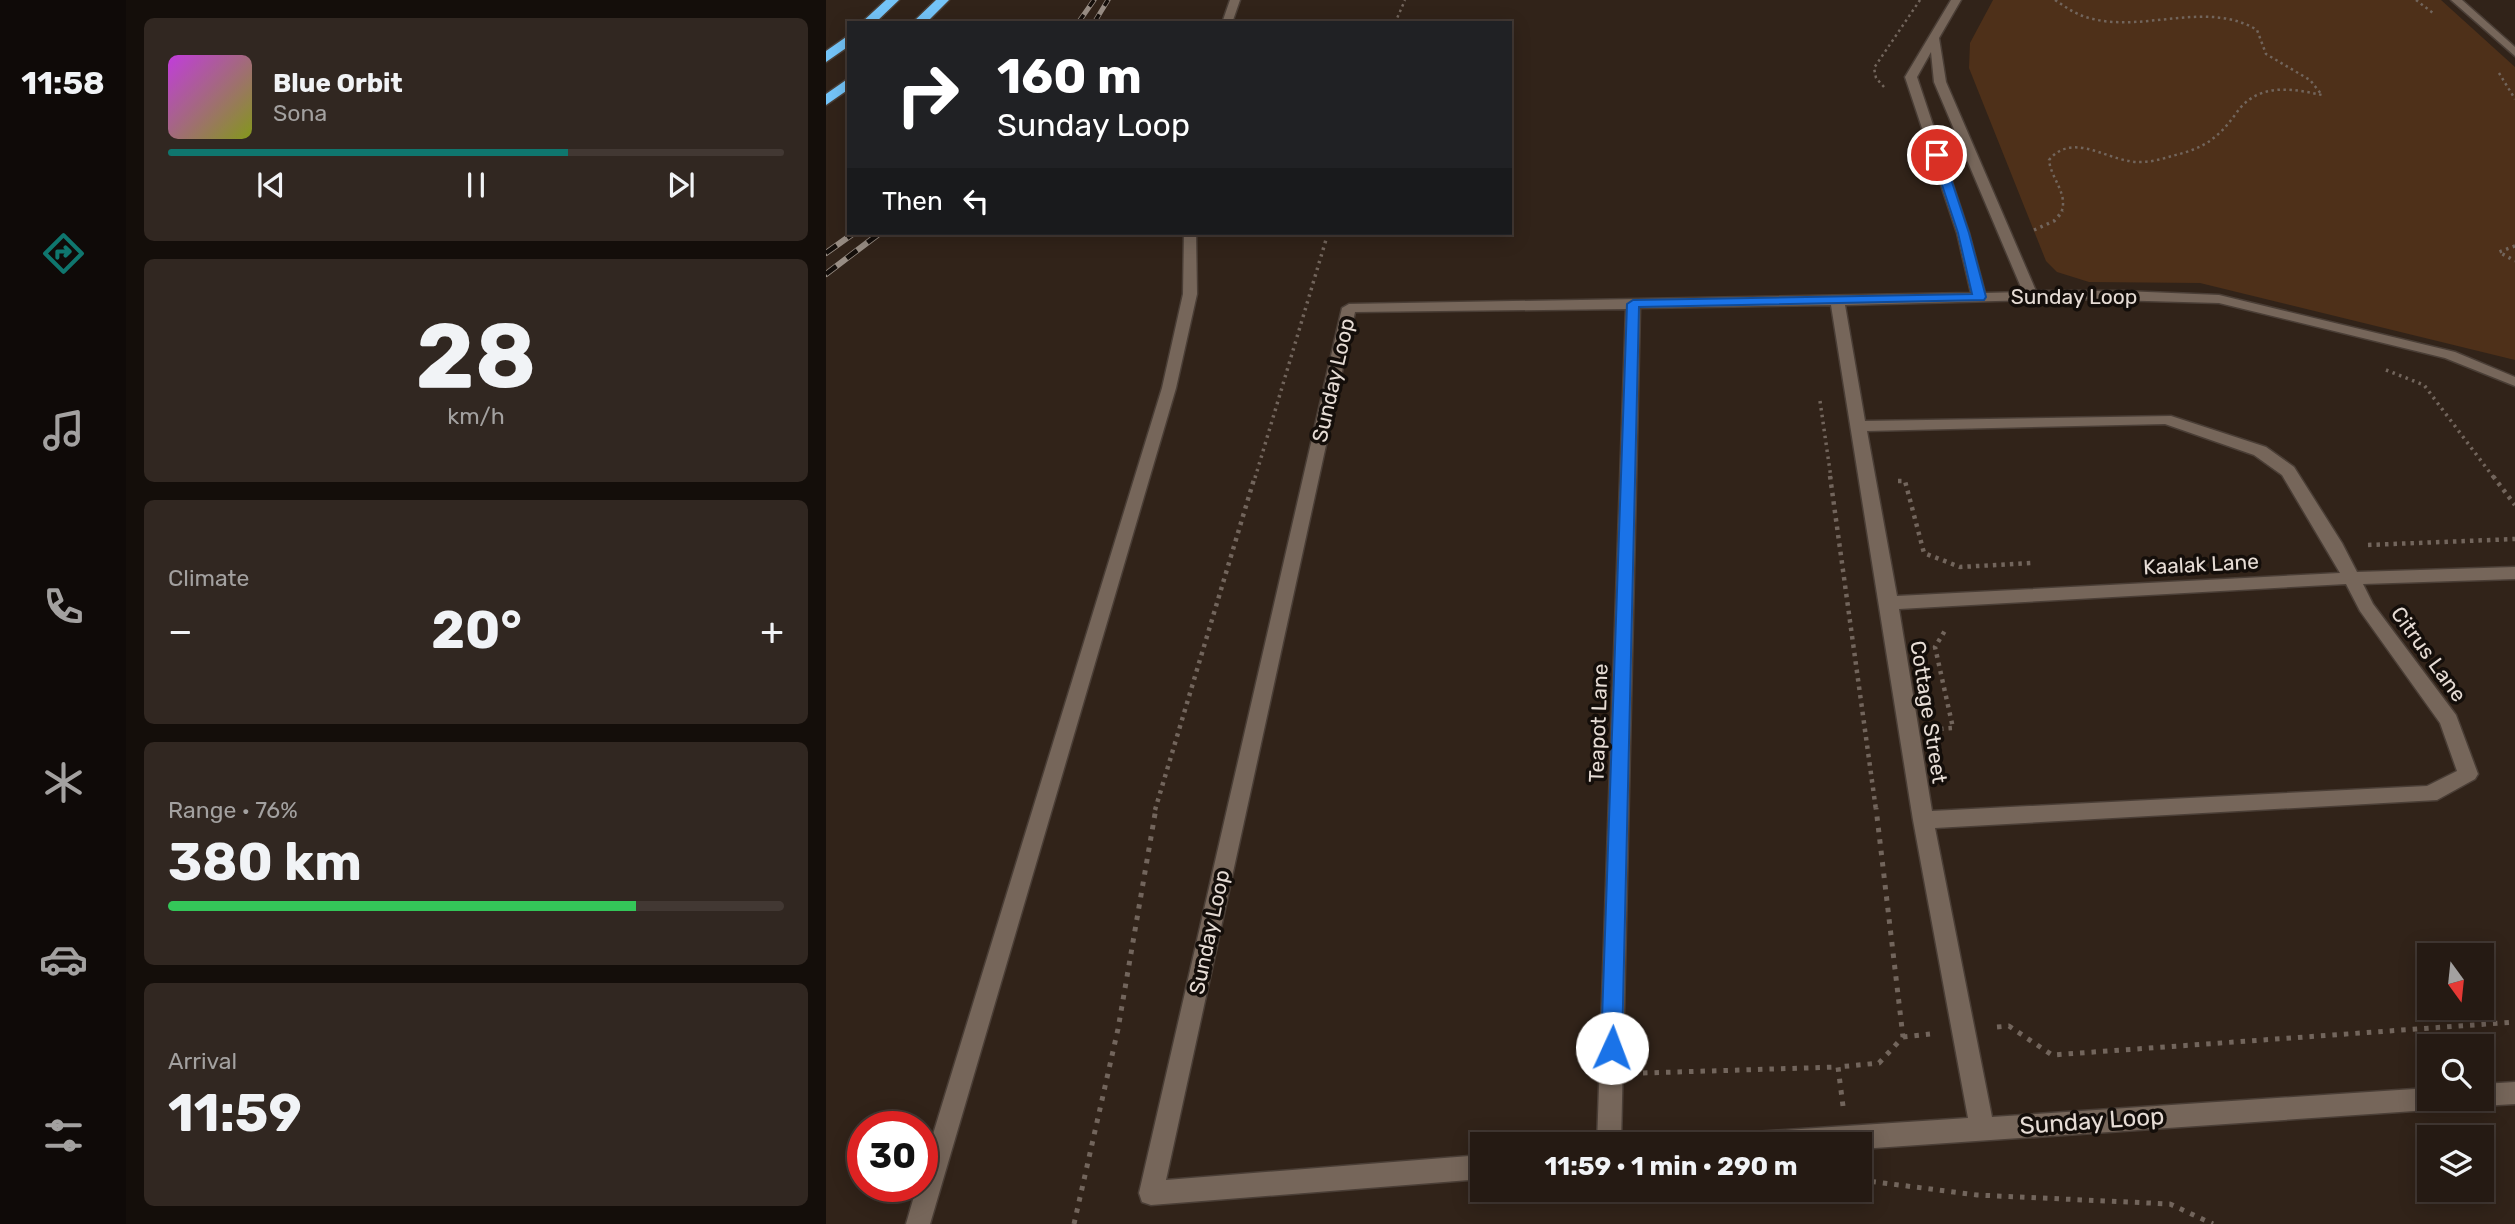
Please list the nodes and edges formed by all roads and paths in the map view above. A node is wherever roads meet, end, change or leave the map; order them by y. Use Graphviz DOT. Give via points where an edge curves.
graph roads {
  1 [pos="893,0"];
  2 [pos="943,0"];
  3 [pos="1235,0"];
  4 [pos="1405,0"];
  5 [pos="1920,0"];
  6 [pos="1956,0"];
  7 [pos="2055,0"];
  8 [pos="2456,0"];
  9 [pos="869,21"];
  10 [pos="920,21"];
  11 [pos="1228,21"];
  12 [pos="1396,21"];
  13 [pos="1935,40"];
  14 [pos="847,41"];
  15 [pos="2515,53"];
  16 [pos="826,58"];
  17 [pos="847,84"];
  18 [pos="1888,92"];
  19 [pos="826,101"];
  20 [pos="2003,232"];
  21 [pos="1190,235"];
  22 [pos="1327,235"];
  23 [pos="2515,246"];
  24 [pos="2515,261"];
  25 [pos="2031,295"];
  26 [pos="1979,297"];
  27 [pos="1837,301"];
  28 [pos="1633,304"];
  29 [pos="2386,370"];
  30 [pos="2515,382"];
  31 [pos="1820,394"];
  32 [pos="1859,426"];
  33 [pos="1869,482"];
  34 [pos="1831,483"];
  35 [pos="2515,505"];
  36 [pos="2515,539"];
  37 [pos="2336,547"];
  38 [pos="2040,563"];
  39 [pos="2515,573"];
  40 [pos="2350,578"];
  41 [pos="1889,603"];
  42 [pos="1950,622"];
  43 [pos="1909,730"];
  44 [pos="1866,733"];
  45 [pos="1923,820"];
  46 [pos="2515,1022"];
  47 [pos="1963,1030"];
  48 [pos="1903,1037"];
  49 [pos="1838,1067"];
  50 [pos="1611,1074"];
  51 [pos="2515,1093"];
  52 [pos="2494,1095"];
  53 [pos="2417,1100"];
  54 [pos="1982,1128"];
  55 [pos="1609,1132"];
  56 [pos="1846,1132"];
  57 [pos="1872,1135"];
  58 [pos="1470,1168"];
  59 [pos="1872,1182"];
  60 [pos="918,1224"];
  61 [pos="1074,1224"];
  62 [pos="2213,1224"];
  1 -- 9 [label="highway"];
  2 -- 10 [label="highway"];
  3 -- 11 [label="street"];
  4 -- 12 [label="path"];
  5 -- 18 [label="path" via="1874,68"];
  6 -- 13 [label="street"];
  7 -- 20 [label="path" via="2089,21 2119,23 2192,14 2243,22 2258,30 2266,54 2310,80 2322,95 2288,89 2264,92 2247,100 2221,133 2204,146 2167,158 2132,162 2084,148 2061,149 2051,154 2048,162 2063,195 2066,208 2062,215 2047,226"];
  8 -- 15 [label="street"];
  13 -- 20 [label="street" via="1940,82"];
  13 -- 26 [label="street" via="1912,77 1964,233"];
  14 -- 16 [label="highway"];
  17 -- 19 [label="highway"];
  20 -- 25 [label="street"];
  21 -- 60 [label="street" via="1190,294 1169,388"];
  22 -- 61 [label="path" via="1153,818 1118,1029"];
  23 -- 24 [label="path" via="2499,251"];
  25 -- 26 [label="street, Sunday Loop"];
  25 -- 30 [label="street, Sunday Loop" via="2219,299 2450,355"];
  26 -- 27 [label="street, Sunday Loop"];
  27 -- 28 [label="street, Sunday Loop"];
  27 -- 32 [label="street, Cottage Street"];
  28 -- 50 [label="street, Teapot Lane"];
  28 -- 58 [label="street, Sunday Loop" via="1349,308 1151,1194"];
  29 -- 35 [label="path" via="2424,385"];
  31 -- 34 [label="path"];
  32 -- 33 [label="street, Cottage Street"];
  32 -- 37 [label="street, Citrus Lane" via="2166,419 2260,451 2288,471"];
  33 -- 34 [label="path"];
  33 -- 38 [label="path" via="1905,481 1924,553 1960,567"];
  33 -- 41 [label="street, Cottage Street"];
  34 -- 44 [label="path"];
  36 -- 37 [label="path"];
  37 -- 40 [label="street, Citrus Lane"];
  39 -- 40 [label="street, Kaalak Lane"];
  40 -- 41 [label="street, Kaalak Lane"];
  40 -- 45 [label="street, Citrus Lane" via="2449,720 2468,774 2430,794"];
  41 -- 43 [label="street, Cottage Street"];
  42 -- 43 [label="path" via="1935,647 1953,729"];
  43 -- 44 [label="path"];
  43 -- 45 [label="street, Cottage Street"];
  44 -- 48 [label="path"];
  45 -- 47 [label="street, Cottage Street"];
  46 -- 47 [label="path" via="2052,1055 2009,1026"];
  47 -- 48 [label="path"];
  47 -- 54 [label="street, Cottage Street"];
  48 -- 49 [label="path" via="1879,1063"];
  49 -- 50 [label="path"];
  49 -- 56 [label="path"];
  50 -- 55 [label="street, Teapot Lane"];
  51 -- 52 [label="street"];
  53 -- 54 [label="street, Sunday Loop"];
  54 -- 57 [label="street, Sunday Loop"];
  59 -- 62 [label="path" via="1977,1195 2170,1204"];
}
